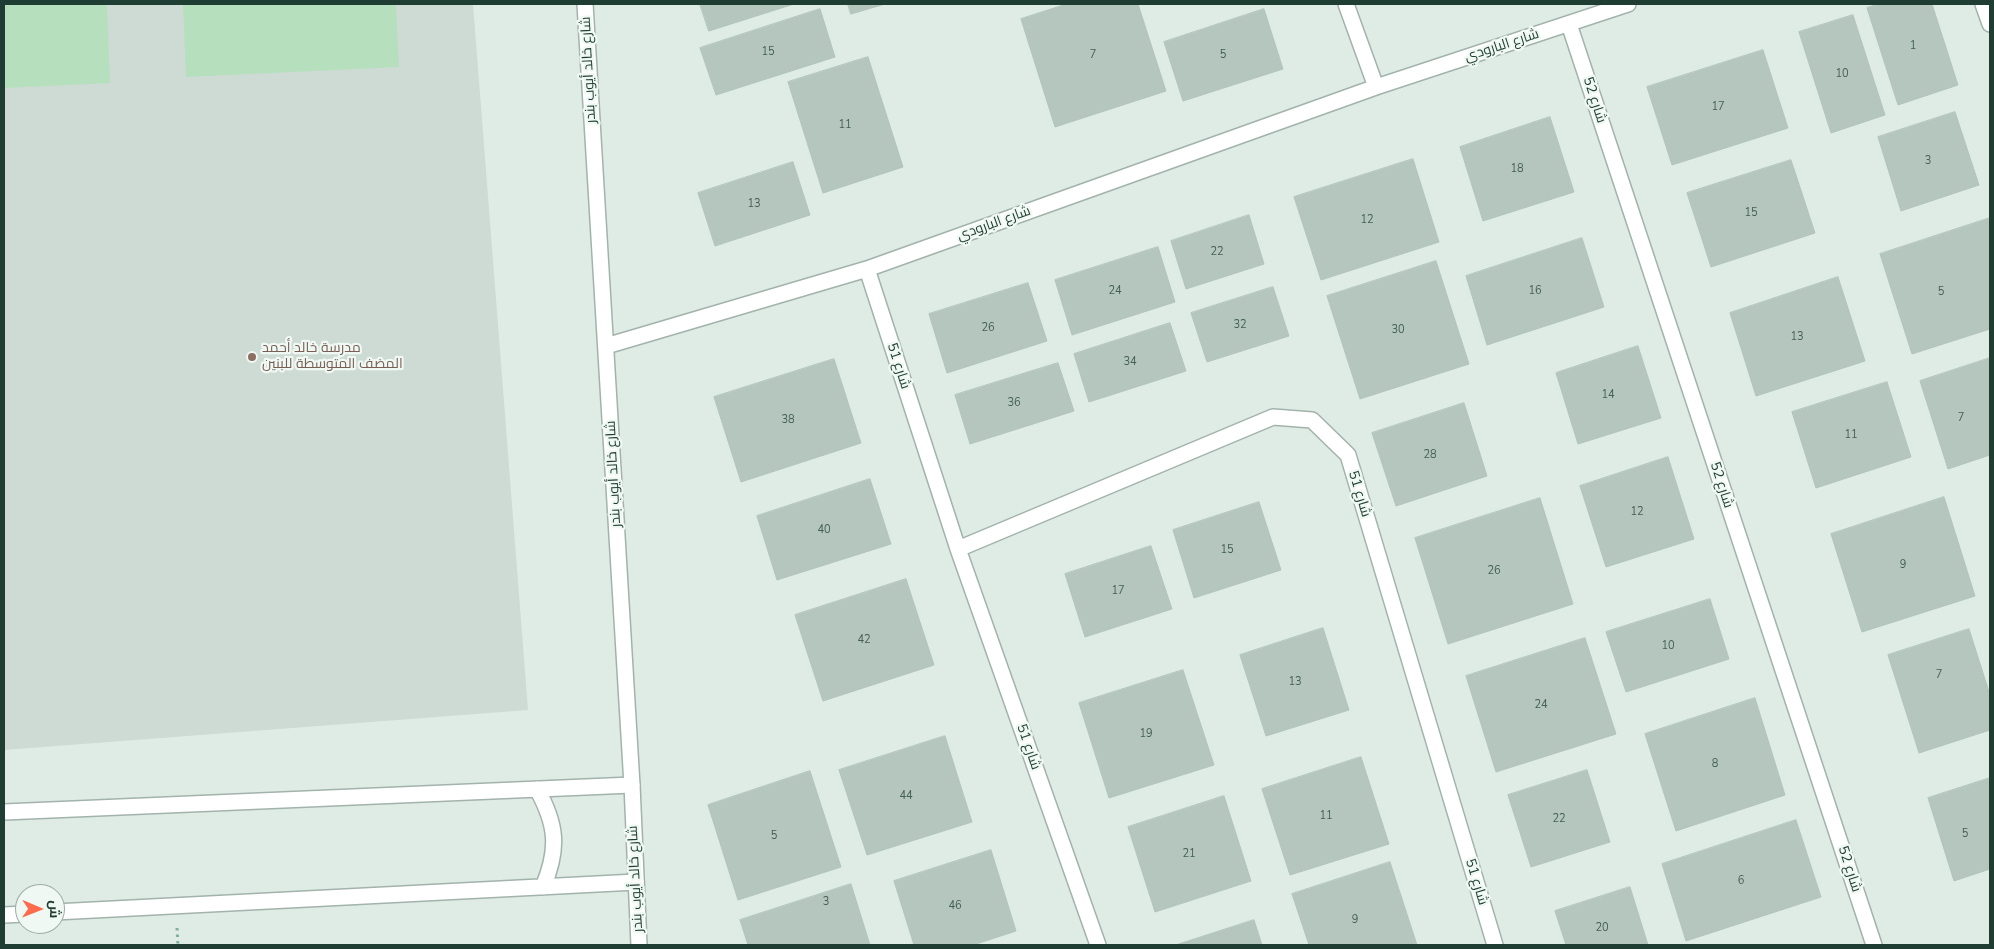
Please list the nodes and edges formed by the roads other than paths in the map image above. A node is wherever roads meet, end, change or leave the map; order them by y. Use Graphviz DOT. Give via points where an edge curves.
graph roads {
  1 [pos="585,4"];
  2 [pos="1346,4"];
  3 [pos="1628,4"];
  4 [pos="1983,4"];
  5 [pos="1569,24"];
  6 [pos="1990,24"];
  7 [pos="1376,87"];
  8 [pos="867,269"];
  9 [pos="606,346"];
  10 [pos="958,549"];
  11 [pos="632,785"];
  12 [pos="537,789"];
  13 [pos="4,812"];
  14 [pos="636,882"];
  15 [pos="543,887"];
  16 [pos="65,911"];
  17 [pos="640,945"];
  18 [pos="1098,945"];
  19 [pos="1495,945"];
  20 [pos="1874,945"];
  1 -- 9 [label="street, شارع خالد أيوب بندر"];
  2 -- 7 [label="street"];
  3 -- 5 [label="street, شارع البارودي"];
  4 -- 6 [label="street"];
  5 -- 7 [label="street, شارع البارودي"];
  5 -- 20 [label="street, شارع 52"];
  7 -- 8 [label="street, شارع البارودي"];
  8 -- 9 [label="street, شارع البارودي"];
  8 -- 10 [label="street, شارع 51"];
  9 -- 11 [label="street, شارع خالد أيوب بندر"];
  10 -- 18 [label="street, شارع 51"];
  10 -- 19 [label="street, شارع 51" via="1273,418 1312,420 1348,456"];
  11 -- 12 [label="street"];
  11 -- 14 [label="street, شارع خالد أيوب بندر"];
  12 -- 13 [label="street"];
  12 -- 15 [label="street" via="547,807 555,848"];
  14 -- 15 [label="street"];
  14 -- 17 [label="street, شارع خالد أيوب بندر"];
  15 -- 16 [label="street"];
}
